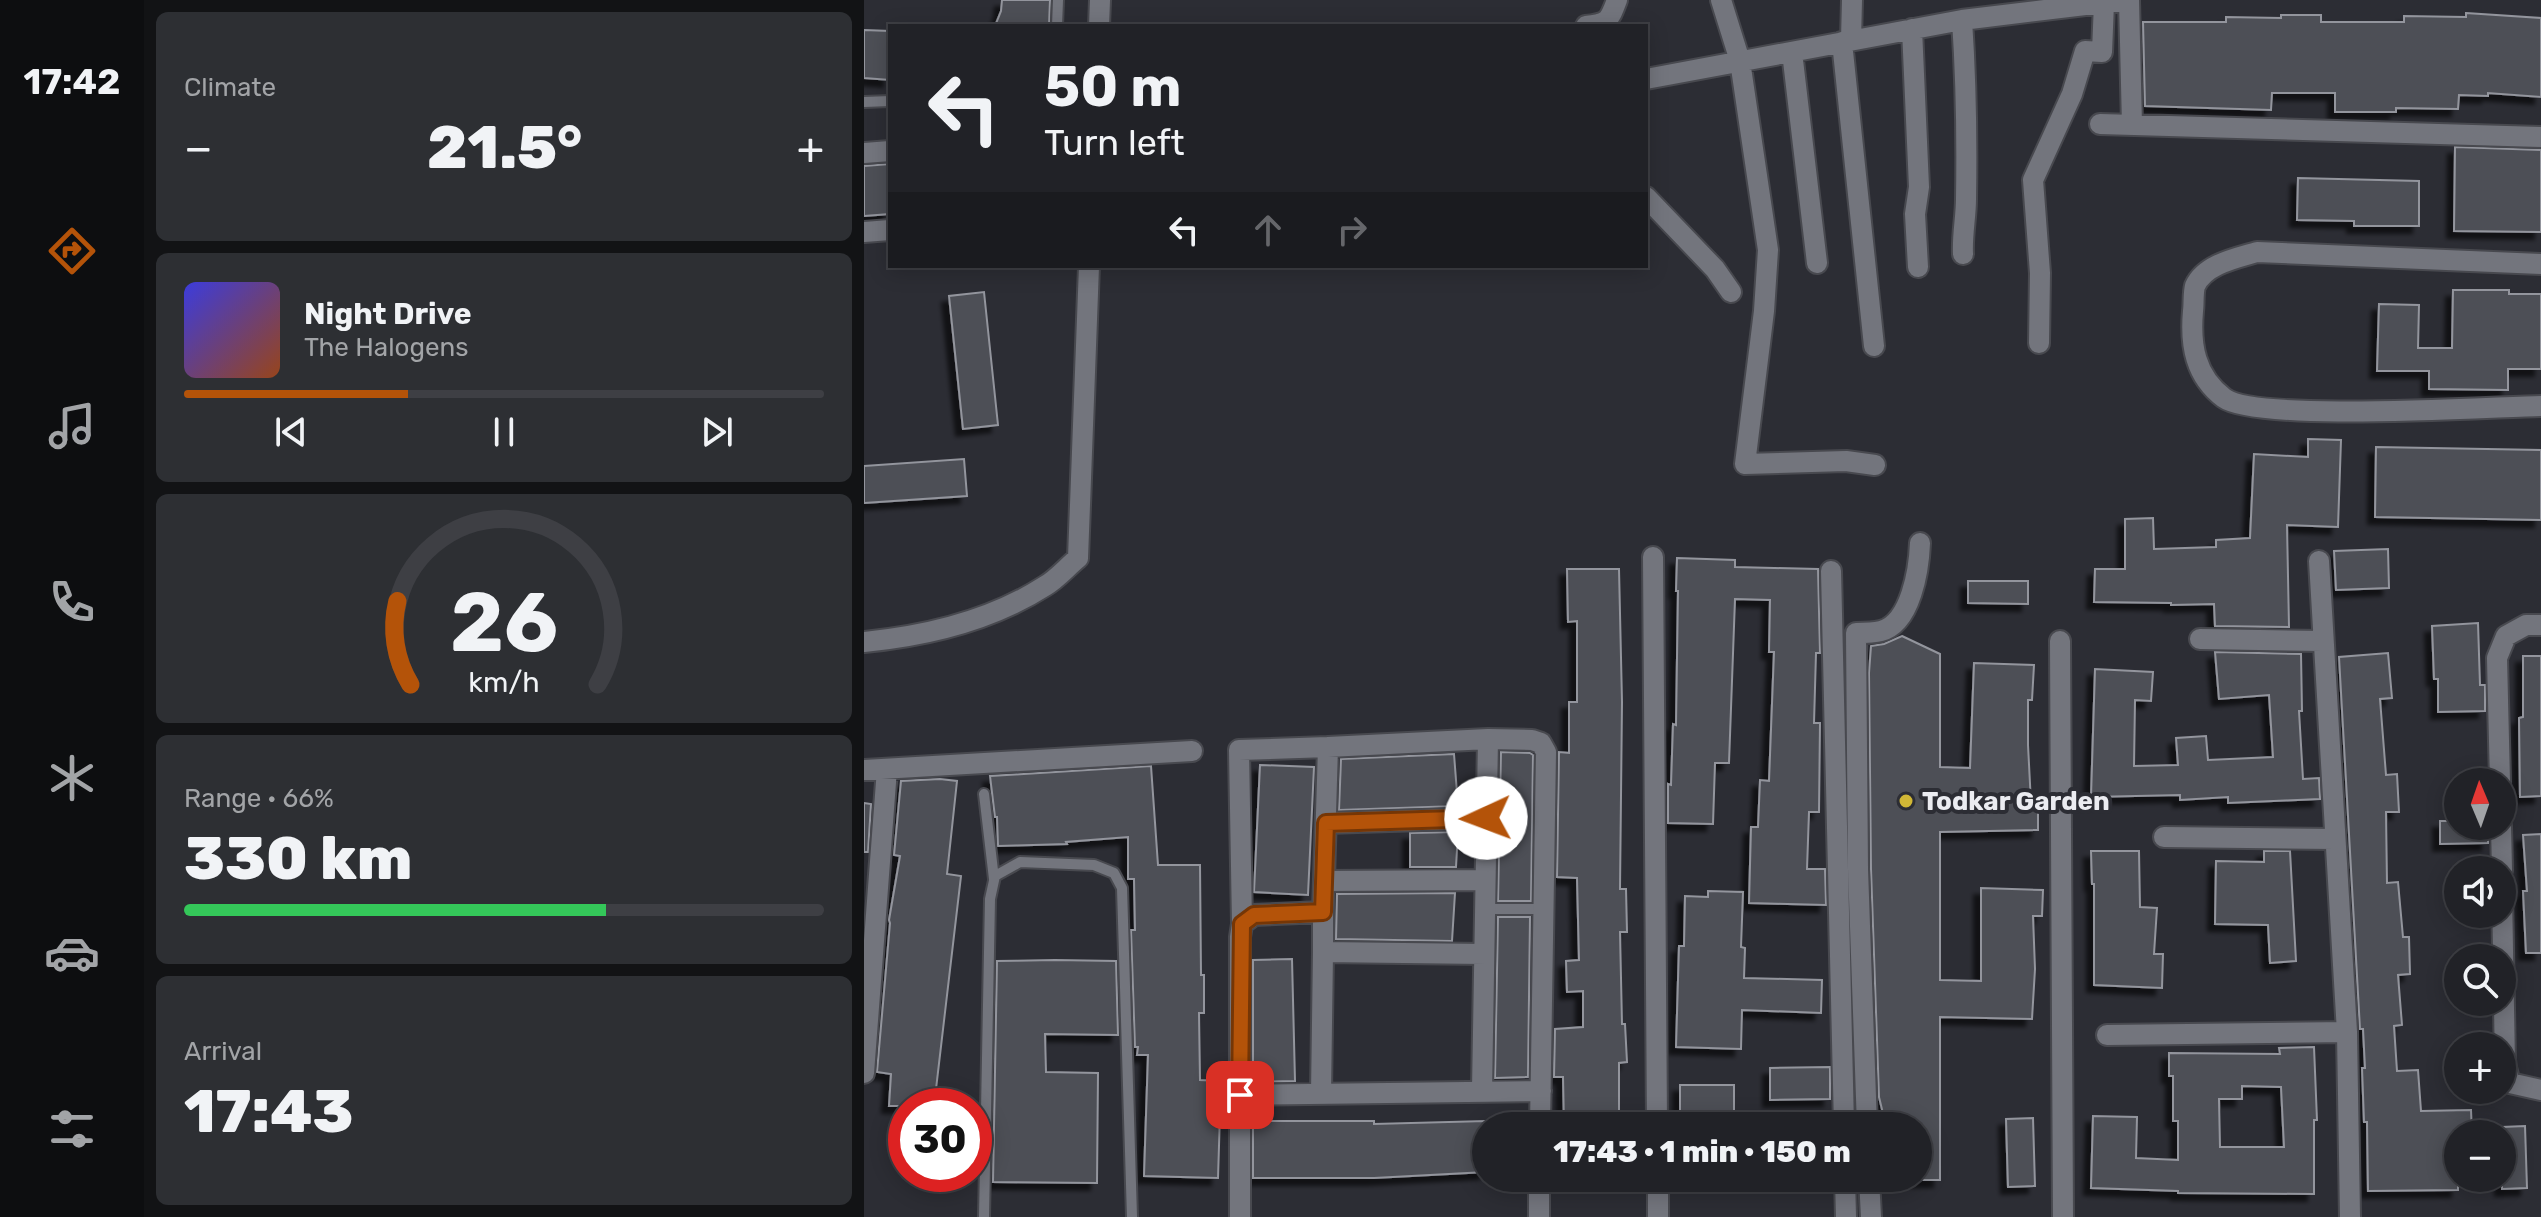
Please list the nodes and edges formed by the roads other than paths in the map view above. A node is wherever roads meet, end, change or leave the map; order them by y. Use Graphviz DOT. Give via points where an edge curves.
graph roads {
  1 [pos="1058,0"];
  2 [pos="1100,0"];
  3 [pos="1617,0"];
  4 [pos="1721,0"];
  5 [pos="1852,0"];
  6 [pos="2128,0"];
  7 [pos="2104,3"];
  8 [pos="2053,4"];
  9 [pos="1962,20"];
  10 [pos="1057,24"];
  11 [pos="1099,24"];
  12 [pos="1603,24"];
  13 [pos="1912,29"];
  14 [pos="1847,41"];
  15 [pos="1792,52"];
  16 [pos="1740,61"];
  17 [pos="1648,79"];
  18 [pos="888,101"];
  19 [pos="864,102"];
  20 [pos="2100,124"];
  21 [pos="2132,125"];
  22 [pos="2541,137"];
  23 [pos="888,151"];
  24 [pos="864,153"];
  25 [pos="1648,199"];
  26 [pos="888,230"];
  27 [pos="864,232"];
  28 [pos="1963,254"];
  29 [pos="1817,263"];
  30 [pos="2541,264"];
  31 [pos="1918,267"];
  32 [pos="1089,268"];
  33 [pos="1731,292"];
  34 [pos="2039,343"];
  35 [pos="1874,346"];
  36 [pos="2541,406"];
  37 [pos="1875,465"];
  38 [pos="1920,543"];
  39 [pos="1653,557"];
  40 [pos="2319,561"];
  41 [pos="1831,571"];
  42 [pos="2541,625"];
  43 [pos="2200,639"];
  44 [pos="2060,641"];
  45 [pos="2323,641"];
  46 [pos="864,642"];
  47 [pos="1488,739"];
  48 [pos="1328,747"];
  49 [pos="1192,751"];
  50 [pos="2500,768"];
  51 [pos="887,769"];
  52 [pos="864,770"];
  53 [pos="984,794"];
  54 [pos="1486,818"];
  55 [pos="1326,823"];
  56 [pos="2164,837"];
  57 [pos="2335,839"];
  58 [pos="994,879"];
  59 [pos="1485,880"];
  60 [pos="1324,881"];
  61 [pos="1485,909"];
  62 [pos="1544,909"];
  63 [pos="1323,912"];
  64 [pos="1242,924"];
  65 [pos="2503,928"];
  66 [pos="1323,952"];
  67 [pos="1484,954"];
  68 [pos="2347,1032"];
  69 [pos="2107,1035"];
  70 [pos="864,1073"];
  71 [pos="2541,1090"];
  72 [pos="1482,1091"];
  73 [pos="1541,1091"];
  74 [pos="1321,1094"];
  75 [pos="1240,1095"];
  76 [pos="1540,1112"];
  77 [pos="1657,1112"];
  78 [pos="1844,1112"];
  79 [pos="1867,1112"];
  80 [pos="1539,1192"];
  81 [pos="1658,1192"];
  82 [pos="1845,1192"];
  83 [pos="1870,1192"];
  84 [pos="984,1217"];
  85 [pos="1132,1217"];
  86 [pos="1240,1217"];
  87 [pos="1539,1217"];
  88 [pos="1658,1217"];
  89 [pos="1846,1217"];
  90 [pos="1871,1217"];
  91 [pos="2063,1217"];
  92 [pos="2350,1217"];
  1 -- 10 [label="lane"];
  2 -- 11 [label="street"];
  3 -- 12 [label="street" via="1610,20"];
  4 -- 16 [label="street"];
  5 -- 14 [label="street"];
  6 -- 7 [label="street"];
  6 -- 21 [label="street"];
  7 -- 8 [label="street"];
  7 -- 34 [label="street" via="2102,52 2085,51 2072,94 2033,180"];
  8 -- 9 [label="street"];
  9 -- 13 [label="street"];
  9 -- 28 [label="street" via="1967,99"];
  13 -- 14 [label="street"];
  13 -- 31 [label="street"];
  14 -- 15 [label="street"];
  14 -- 35 [label="street"];
  15 -- 16 [label="street"];
  15 -- 29 [label="street"];
  16 -- 17 [label="street"];
  16 -- 37 [label="street" via="1768,250 1745,464"];
  18 -- 19 [label="lane"];
  20 -- 21 [label="street"];
  21 -- 22 [label="street"];
  23 -- 24 [label="street"];
  25 -- 33 [label="street"];
  26 -- 27 [label="street"];
  30 -- 36 [label="street" via="2257,252 2216,264 2195,286 2191,338 2201,374 2226,399 2252,406 2309,411"];
  32 -- 46 [label="street" via="1078,558 1047,585 1001,610 911,638"];
  38 -- 79 [label="street" via="1906,612 1884,631 1856,633"];
  39 -- 77 [label="street"];
  40 -- 45 [label="street"];
  41 -- 78 [label="street"];
  42 -- 50 [label="street" via="2526,625 2506,636 2497,658"];
  43 -- 45 [label="street"];
  44 -- 91 [label="street"];
  45 -- 57 [label="street"];
  47 -- 48 [label="street"];
  47 -- 54 [label="street"];
  47 -- 62 [label="street" via="1532,740 1546,752"];
  48 -- 55 [label="street"];
  48 -- 64 [label="street" via="1239,750"];
  49 -- 51 [label="street"];
  51 -- 52 [label="street"];
  51 -- 70 [label="street"];
  53 -- 58 [label="lane"];
  54 -- 55 [label="street"];
  54 -- 59 [label="street"];
  55 -- 60 [label="street"];
  56 -- 57 [label="street"];
  57 -- 68 [label="street"];
  58 -- 84 [label="lane"];
  58 -- 85 [label="lane" via="1020,862 1094,865 1114,873 1122,888"];
  59 -- 60 [label="street"];
  59 -- 61 [label="street"];
  60 -- 63 [label="street"];
  61 -- 62 [label="lane"];
  61 -- 67 [label="street"];
  62 -- 73 [label="street"];
  63 -- 64 [label="street" via="1254,915"];
  63 -- 66 [label="street"];
  64 -- 75 [label="street"];
  65 -- 71 [label="street" via="2505,1064 2510,1083"];
  66 -- 67 [label="street"];
  66 -- 74 [label="street"];
  67 -- 72 [label="street"];
  68 -- 69 [label="street"];
  68 -- 92 [label="street"];
  72 -- 73 [label="street"];
  72 -- 74 [label="street"];
  73 -- 76 [label="street"];
  74 -- 75 [label="street"];
  75 -- 86 [label="street"];
  80 -- 87 [label="street"];
  81 -- 88 [label="street"];
  82 -- 89 [label="street"];
  83 -- 90 [label="street"];
}
